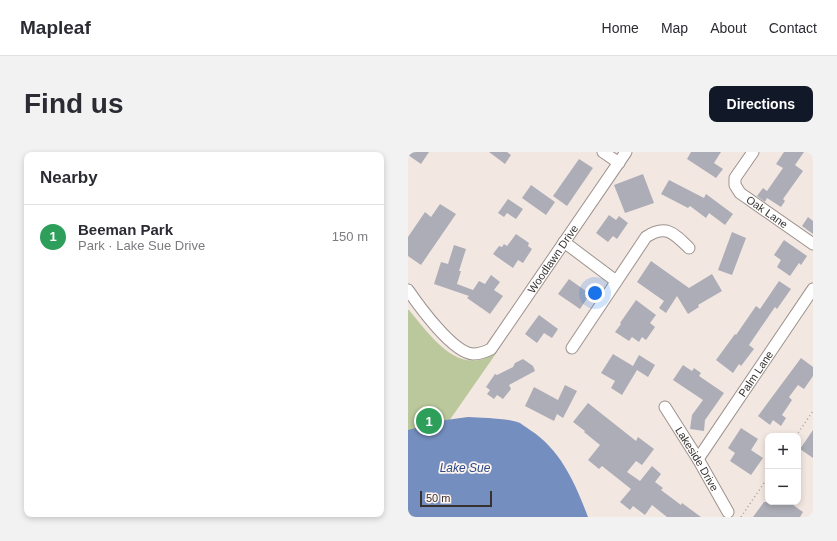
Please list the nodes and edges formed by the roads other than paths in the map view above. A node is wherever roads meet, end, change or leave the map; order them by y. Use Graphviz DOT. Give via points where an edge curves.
graph roads {
  1 [pos="603,152"];
  2 [pos="626,152"];
  3 [pos="753,152"];
  4 [pos="618,163"];
  5 [pos="564,242"];
  6 [pos="813,244"];
  7 [pos="689,248"];
  8 [pos="616,280"];
  9 [pos="813,289"];
  10 [pos="408,290"];
  11 [pos="572,348"];
  12 [pos="665,407"];
  13 [pos="698,459"];
  14 [pos="728,512"];
  1 -- 4 [label="street"];
  2 -- 4 [label="street, Woodlawn Drive"];
  3 -- 6 [label="street, Oak Lane" via="735,178 735,185 740,193"];
  4 -- 5 [label="street, Woodlawn Drive"];
  5 -- 8 [label="street"];
  5 -- 10 [label="street, Woodlawn Drive" via="491,349 483,353 472,354 462,351 451,342"];
  7 -- 8 [label="street" via="676,235 656,231 646,237"];
  8 -- 11 [label="street"];
  9 -- 13 [label="street, Palm Lane"];
  12 -- 13 [label="street, Lakeside Drive"];
  13 -- 14 [label="street, Lakeside Drive"];
}
